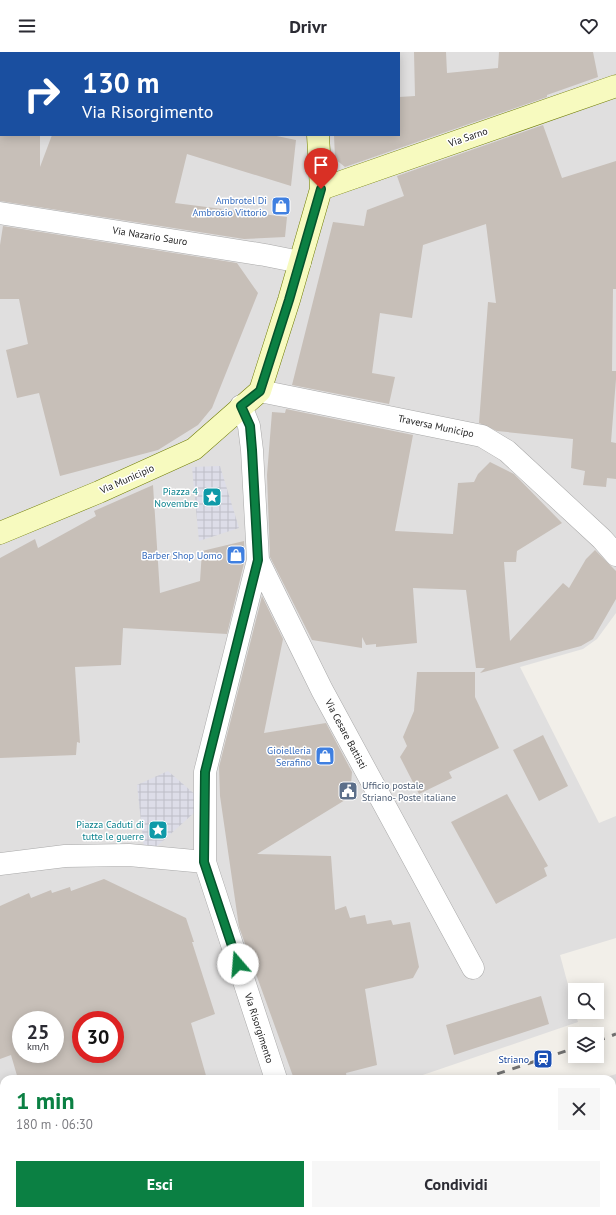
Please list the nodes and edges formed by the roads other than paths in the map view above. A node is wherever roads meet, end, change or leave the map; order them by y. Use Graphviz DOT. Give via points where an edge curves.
graph roads {
  1 [pos="616,86"];
  2 [pos="318,136"];
  3 [pos="321,189"];
  4 [pos="0,213"];
  5 [pos="300,262"];
  6 [pos="260,391"];
  7 [pos="241,406"];
  8 [pos="0,533"];
  9 [pos="616,555"];
  10 [pos="258,560"];
  11 [pos="204,862"];
  12 [pos="0,864"];
  13 [pos="472,968"];
  14 [pos="275,1075"];
  1 -- 3 [label="main road, Via Sarno"];
  2 -- 3 [label="main road"];
  3 -- 5 [label="main road"];
  4 -- 5 [label="street, Via Nazario Sauro" via="265,254"];
  5 -- 6 [label="main road"];
  6 -- 7 [label="main road"];
  6 -- 9 [label="street, Traversa Municipo" via="482,436 507,451"];
  7 -- 8 [label="main road, Via Municipio" via="194,449"];
  7 -- 10 [label="street, Via Risorgimento" via="250,426"];
  10 -- 11 [label="street, Via Risorgimento" via="205,772"];
  10 -- 13 [label="street, Via Cesare Battisti" via="322,690"];
  11 -- 12 [label="street" via="129,855 65,856"];
  11 -- 14 [label="street, Via Risorgimento"];
}
